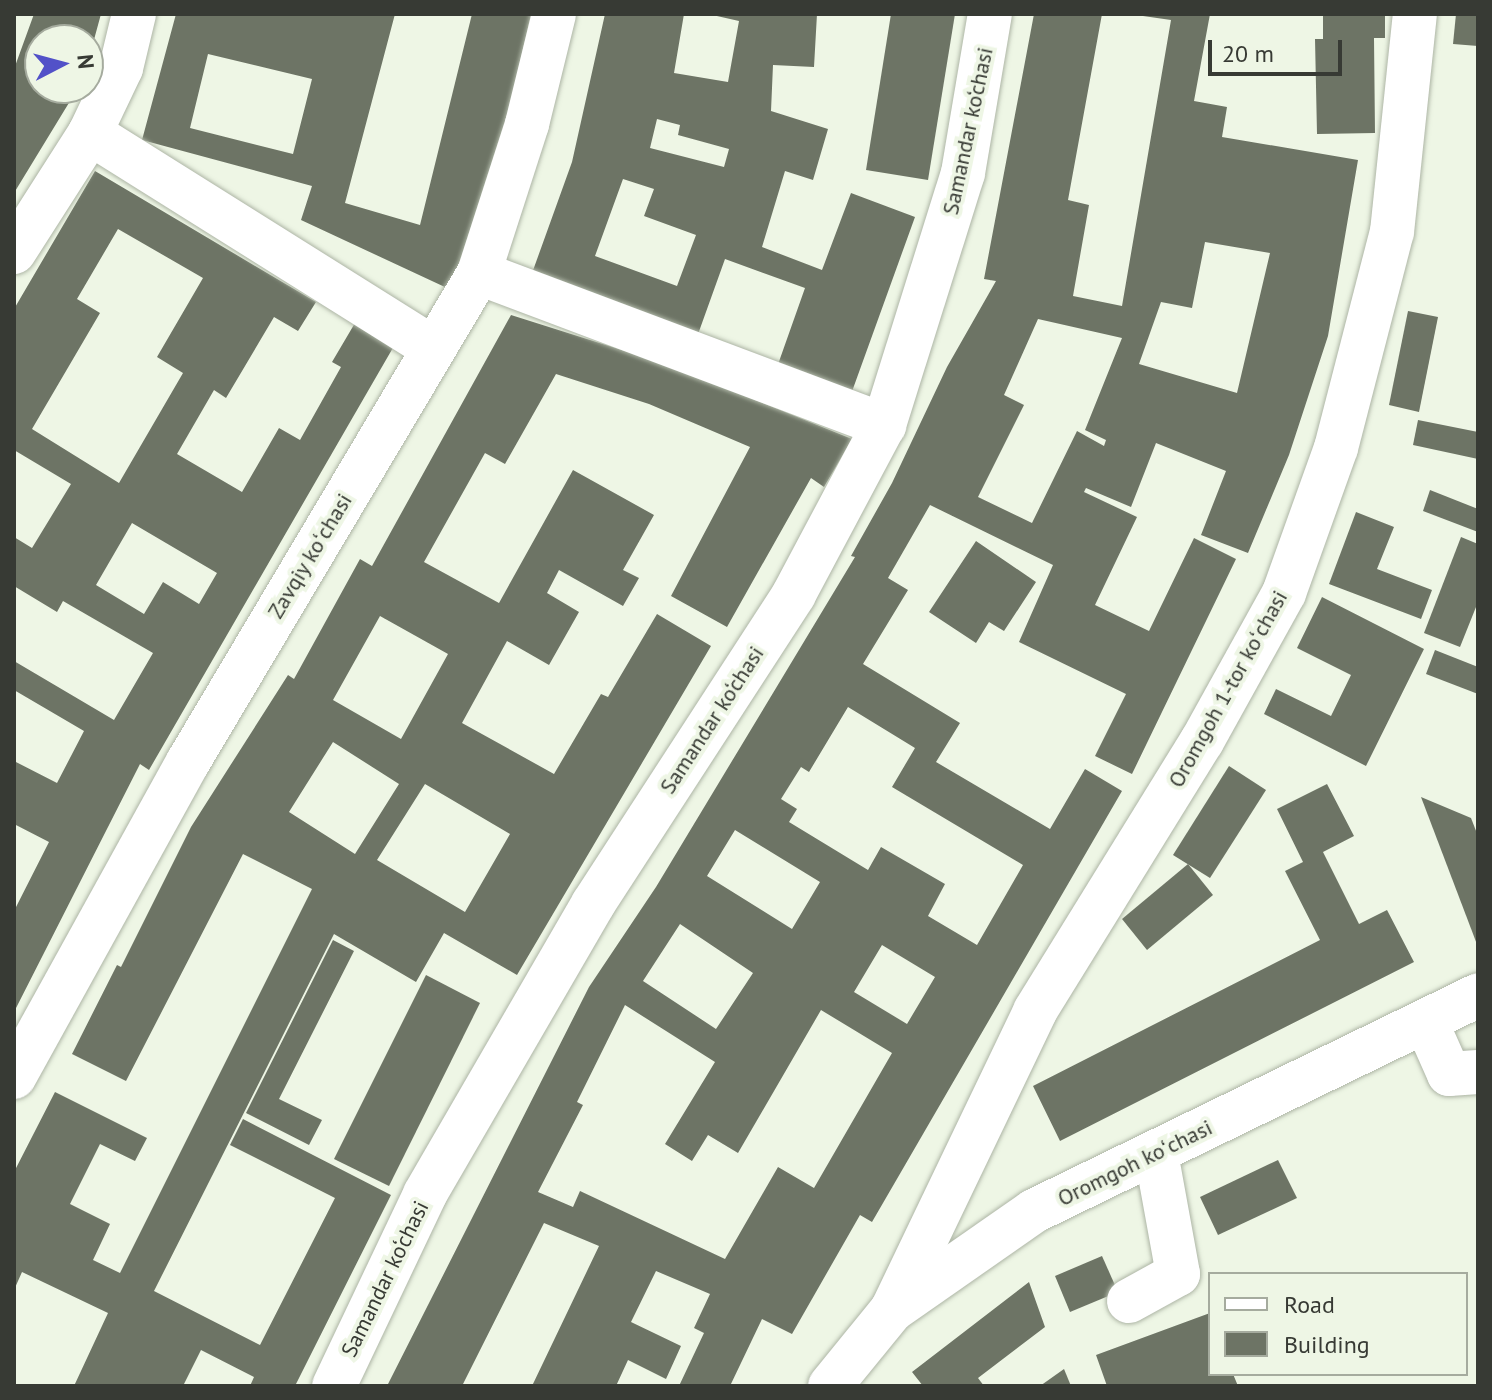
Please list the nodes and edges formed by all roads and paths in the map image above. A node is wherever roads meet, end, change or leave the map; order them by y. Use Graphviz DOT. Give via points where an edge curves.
graph roads {
  1 [pos="134,14"];
  2 [pos="554,14"];
  3 [pos="990,14"];
  4 [pos="1415,14"];
  5 [pos="90,133"];
  6 [pos="14,252"];
  7 [pos="479,273"];
  8 [pos="433,348"];
  9 [pos="884,425"];
  10 [pos="1478,995"];
  11 [pos="1426,1022"];
  12 [pos="1478,1072"];
  13 [pos="14,1077"];
  14 [pos="1156,1153"];
  15 [pos="1129,1301"];
  16 [pos="892,1310"];
  17 [pos="334,1386"];
  18 [pos="830,1386"];
  1 -- 5 [label="street" via="121,68"];
  2 -- 7 [label="street, Zavqiy koʻchasi" via="527,124"];
  3 -- 9 [label="street, Samandar ko‘chasi" via="963,173"];
  4 -- 16 [label="street, Oromgoh 1-tor koʻchasi" via="1392,232 1336,448 1284,593 1202,741 1035,1011"];
  5 -- 6 [label="street"];
  5 -- 8 [label="street"];
  7 -- 8 [label="street, Zavqiy koʻchasi"];
  7 -- 9 [label="street"];
  8 -- 13 [label="street, Zavqiy koʻchasi" via="188,762"];
  9 -- 17 [label="street, Samandar ko‘chasi" via="794,594 593,904 425,1194"];
  10 -- 11 [label="street, Oromgoh koʻchasi"];
  11 -- 12 [label="street" via="1449,1074"];
  11 -- 14 [label="street, Oromgoh koʻchasi"];
  14 -- 15 [label="street" via="1178,1274"];
  14 -- 16 [label="street, Oromgoh koʻchasi" via="1034,1211"];
  16 -- 18 [label="street, Oromgoh koʻchasi"];
}
